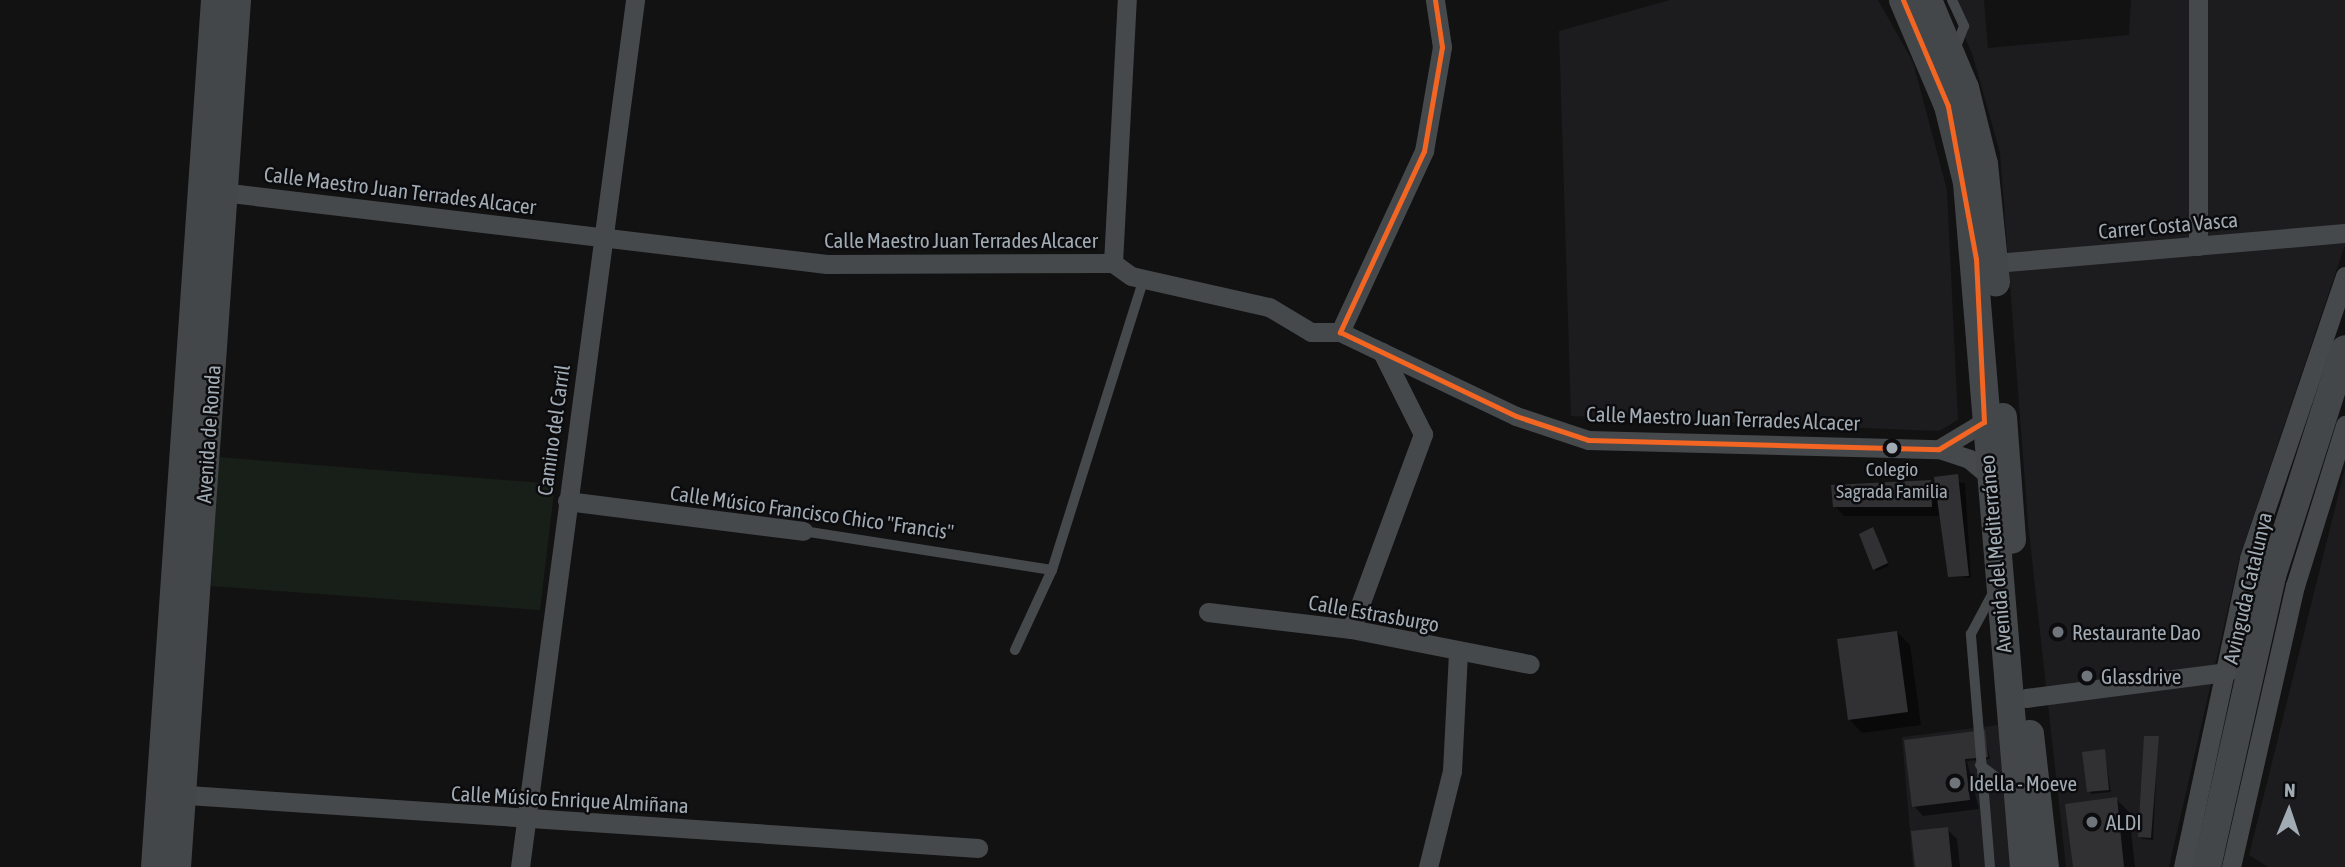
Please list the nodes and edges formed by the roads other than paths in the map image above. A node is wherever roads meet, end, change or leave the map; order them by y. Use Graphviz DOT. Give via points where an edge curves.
graph roads {
  1 [pos="215,0"];
  2 [pos="237,0"];
  3 [pos="635,0"];
  4 [pos="1127,0"];
  5 [pos="1436,0"];
  6 [pos="1903,0"];
  7 [pos="1928,0"];
  8 [pos="1952,0"];
  9 [pos="2198,0"];
  10 [pos="1953,54"];
  11 [pos="213,191"];
  12 [pos="2345,233"];
  13 [pos="601,237"];
  14 [pos="2198,246"];
  15 [pos="1113,263"];
  16 [pos="1996,263"];
  17 [pos="2345,276"];
  18 [pos="1144,279"];
  19 [pos="1340,332"];
  20 [pos="2345,349"];
  21 [pos="1382,352"];
  22 [pos="1984,422"];
  23 [pos="2345,425"];
  24 [pos="1939,449"];
  25 [pos="2345,465"];
  26 [pos="1987,474"];
  27 [pos="2325,475"];
  28 [pos="567,501"];
  29 [pos="803,531"];
  30 [pos="1052,570"];
  31 [pos="1997,584"];
  32 [pos="1208,612"];
  33 [pos="1351,629"];
  34 [pos="1015,650"];
  35 [pos="1458,652"];
  36 [pos="1530,664"];
  37 [pos="2227,672"];
  38 [pos="2026,698"];
  39 [pos="1980,765"];
  40 [pos="172,794"];
  41 [pos="2017,794"];
  42 [pos="524,820"];
  43 [pos="978,848"];
  44 [pos="155,867"];
  45 [pos="177,867"];
  46 [pos="520,867"];
  47 [pos="1428,867"];
  48 [pos="1990,867"];
  49 [pos="2024,867"];
  50 [pos="2045,867"];
  51 [pos="2183,867"];
  52 [pos="2207,867"];
  53 [pos="2231,867"];
  1 -- 11 [label="street, Avenida de Ronda"];
  2 -- 11 [label="street, Avenida de Ronda"];
  3 -- 13 [label="street, Camino del Carril"];
  4 -- 15 [label="street"];
  5 -- 19 [label="street" via="1442,47 1424,151"];
  6 -- 22 [label="street, Avenida del Mediterráneo" via="1948,106 1967,183"];
  7 -- 10 [label="street, Avenida del Mediterráneo"];
  8 -- 10 [label="lane" via="1964,26"];
  9 -- 14 [label="street"];
  10 -- 16 [label="street, Avenida del Mediterráneo" via="1984,164"];
  11 -- 13 [label="street, Calle Maestro Juan Terrades Alcacer"];
  11 -- 40 [label="street, Avenida de Ronda"];
  12 -- 14 [label="street, Carrer Costa Vasca"];
  13 -- 15 [label="street, Calle Maestro Juan Terrades Alcacer" via="827,264"];
  13 -- 28 [label="street, Camino del Carril"];
  14 -- 16 [label="street, Carrer Costa Vasca"];
  15 -- 18 [label="street, Calle Maestro Juan Terrades Alcacer"];
  16 -- 38 [label="street, Avenida del Mediterráneo"];
  17 -- 37 [label="street, Avinguda Catalunya" via="2249,558"];
  18 -- 19 [label="street, Calle Maestro Juan Terrades Alcacer" via="1269,307 1311,332"];
  18 -- 30 [label="lane"];
  19 -- 21 [label="street, Calle Maestro Juan Terrades Alcacer"];
  20 -- 52 [label="street, Avinguda Catalunya" via="2272,576"];
  21 -- 24 [label="street, Calle Maestro Juan Terrades Alcacer" via="1516,416 1588,440"];
  21 -- 33 [label="street" via="1423,434"];
  22 -- 24 [label="street"];
  22 -- 26 [label="street, Avenida del Mediterráneo"];
  23 -- 27 [label="street"];
  24 -- 26 [label="street, Calle Maestro Juan Terrades Alcacer" via="1969,459"];
  25 -- 27 [label="street"];
  26 -- 31 [label="street, Avenida del Mediterráneo"];
  27 -- 53 [label="street"];
  28 -- 29 [label="street, Calle Músico Francisco Chico \"Francis\""];
  28 -- 42 [label="street, Camino del Carril"];
  29 -- 30 [label="lane, Calle Músico Francisco Chico \"Francis\""];
  30 -- 34 [label="lane"];
  31 -- 39 [label="lane" via="1971,634"];
  31 -- 41 [label="street, Avenida del Mediterráneo"];
  32 -- 33 [label="street, Calle Estrasburgo"];
  33 -- 35 [label="street, Calle Estrasburgo"];
  35 -- 36 [label="street, Calle Estrasburgo"];
  35 -- 47 [label="street" via="1452,771"];
  37 -- 38 [label="street"];
  37 -- 51 [label="street, Avinguda Catalunya"];
  38 -- 50 [label="street, Avenida del Mediterráneo"];
  39 -- 41 [label="lane"];
  39 -- 48 [label="lane"];
  40 -- 42 [label="street, Calle Músico Enrique Almiñana"];
  40 -- 44 [label="street, Avenida de Ronda"];
  40 -- 45 [label="street, Avenida de Ronda"];
  41 -- 49 [label="street, Avenida del Mediterráneo"];
  42 -- 43 [label="street, Calle Músico Enrique Almiñana"];
  42 -- 46 [label="street, Camino del Carril"];
}
